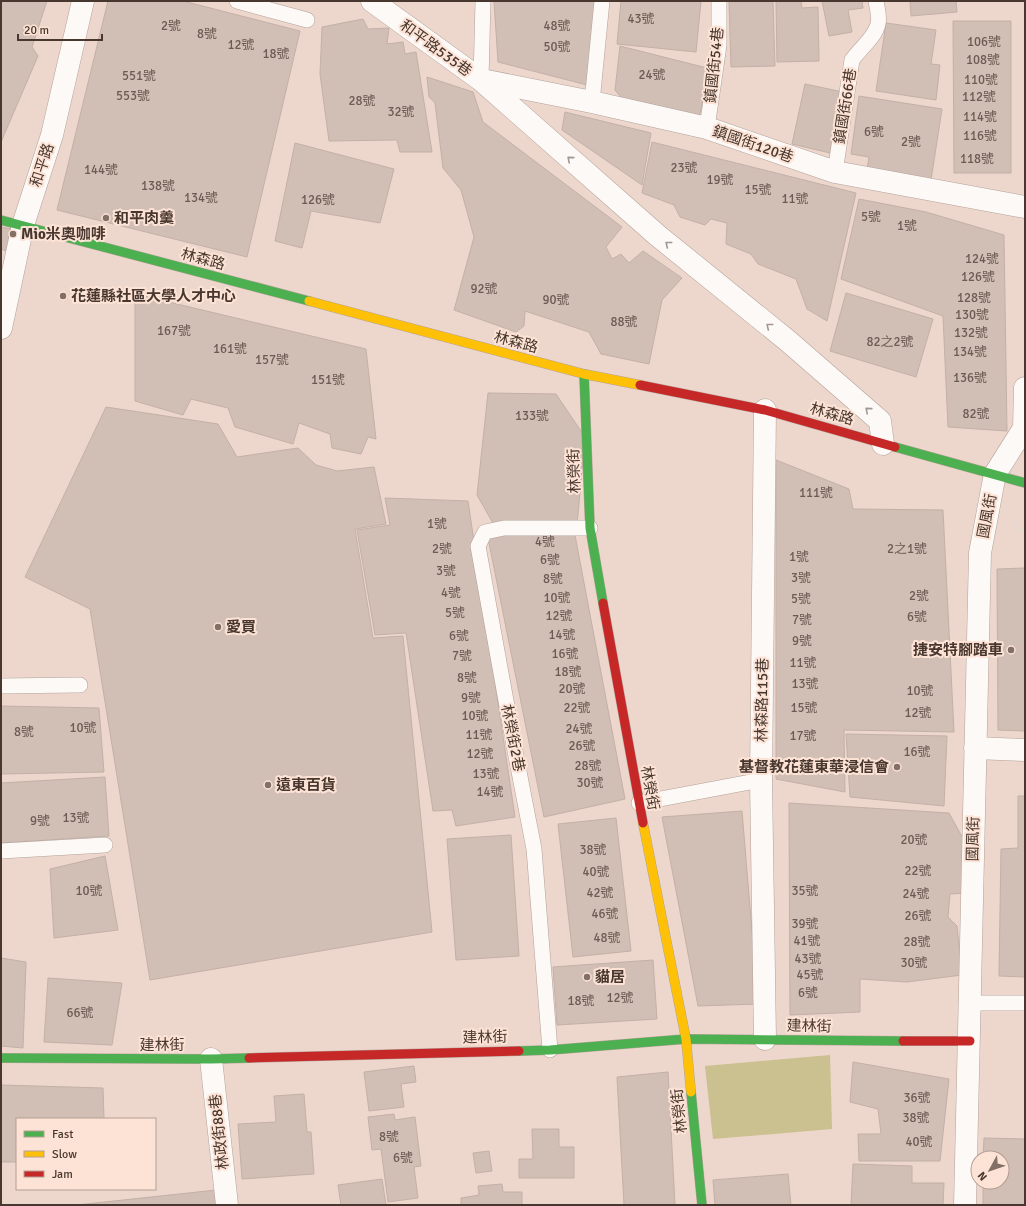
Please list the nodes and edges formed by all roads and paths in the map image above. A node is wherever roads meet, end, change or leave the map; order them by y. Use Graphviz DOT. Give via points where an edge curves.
graph roads {
  1 [pos="83,1"];
  2 [pos="237,1"];
  3 [pos="372,1"];
  4 [pos="483,1"];
  5 [pos="602,1"];
  6 [pos="719,1"];
  7 [pos="876,1"];
  8 [pos="307,20"];
  9 [pos="481,80"];
  10 [pos="592,102"];
  11 [pos="707,128"];
  12 [pos="834,172"];
  13 [pos="1025,207"];
  14 [pos="1,220"];
  15 [pos="23,225"];
  16 [pos="1,328"];
  17 [pos="584,374"];
  18 [pos="1025,388"];
  19 [pos="765,410"];
  20 [pos="883,444"];
  21 [pos="994,474"];
  22 [pos="1025,482"];
  23 [pos="590,528"];
  24 [pos="80,685"];
  25 [pos="1,686"];
  26 [pos="975,748"];
  27 [pos="1025,750"];
  28 [pos="761,780"];
  29 [pos="639,803"];
  30 [pos="105,845"];
  31 [pos="1,851"];
  32 [pos="969,1003"];
  33 [pos="1025,1003"];
  34 [pos="686,1039"];
  35 [pos="765,1039"];
  36 [pos="970,1041"];
  37 [pos="550,1050"];
  38 [pos="1,1058"];
  39 [pos="211,1059"];
  40 [pos="227,1205"];
  41 [pos="702,1205"];
  42 [pos="965,1205"];
  1 -- 15 [label="street, 和平路" via="52,135"];
  2 -- 8 [label="lane"];
  3 -- 9 [label="street, 和平路535巷"];
  4 -- 9 [label="lane"];
  5 -- 10 [label="lane"];
  6 -- 11 [label="lane, 鎮國街54巷" via="719,45"];
  7 -- 12 [label="lane, 鎮國街66巷" via="879,22 875,33 852,60"];
  9 -- 10 [label="street, 鎮國街120巷"];
  20 -- 9 [label="street, 和平路535巷, one-way" via="880,421 788,341 657,235"];
  10 -- 11 [label="street, 鎮國街120巷"];
  11 -- 12 [label="street, 鎮國街120巷"];
  12 -- 13 [label="street, 鎮國街120巷"];
  14 -- 15 [label="street, 林森路"];
  15 -- 16 [label="street, 和平路"];
  15 -- 17 [label="street, 林森路"];
  17 -- 19 [label="street, 林森路"];
  17 -- 23 [label="street, 林榮街"];
  18 -- 21 [label="street" via="1024,428"];
  19 -- 20 [label="street, 林森路"];
  19 -- 28 [label="street, 林森路115巷"];
  20 -- 21 [label="street, 林森路"];
  21 -- 22 [label="street, 林森路"];
  21 -- 26 [label="street, 國風街" via="980,553"];
  23 -- 29 [label="street, 林榮街"];
  23 -- 37 [label="lane, 林榮街2巷" via="504,528 485,532 478,546 534,849"];
  24 -- 25 [label="lane"];
  26 -- 27 [label="street"];
  26 -- 32 [label="street, 國風街"];
  28 -- 29 [label="lane"];
  28 -- 35 [label="street, 林森路115巷"];
  29 -- 34 [label="street, 林榮街"];
  30 -- 31 [label="lane"];
  32 -- 33 [label="lane"];
  32 -- 36 [label="street, 國風街"];
  34 -- 35 [label="street, 建林街"];
  34 -- 37 [label="street, 建林街"];
  34 -- 41 [label="street, 林榮街"];
  35 -- 36 [label="street, 建林街"];
  36 -- 42 [label="street, 國風街"];
  37 -- 39 [label="street, 建林街"];
  38 -- 39 [label="street, 建林街"];
  39 -- 40 [label="street, 林政街88巷"];
}
